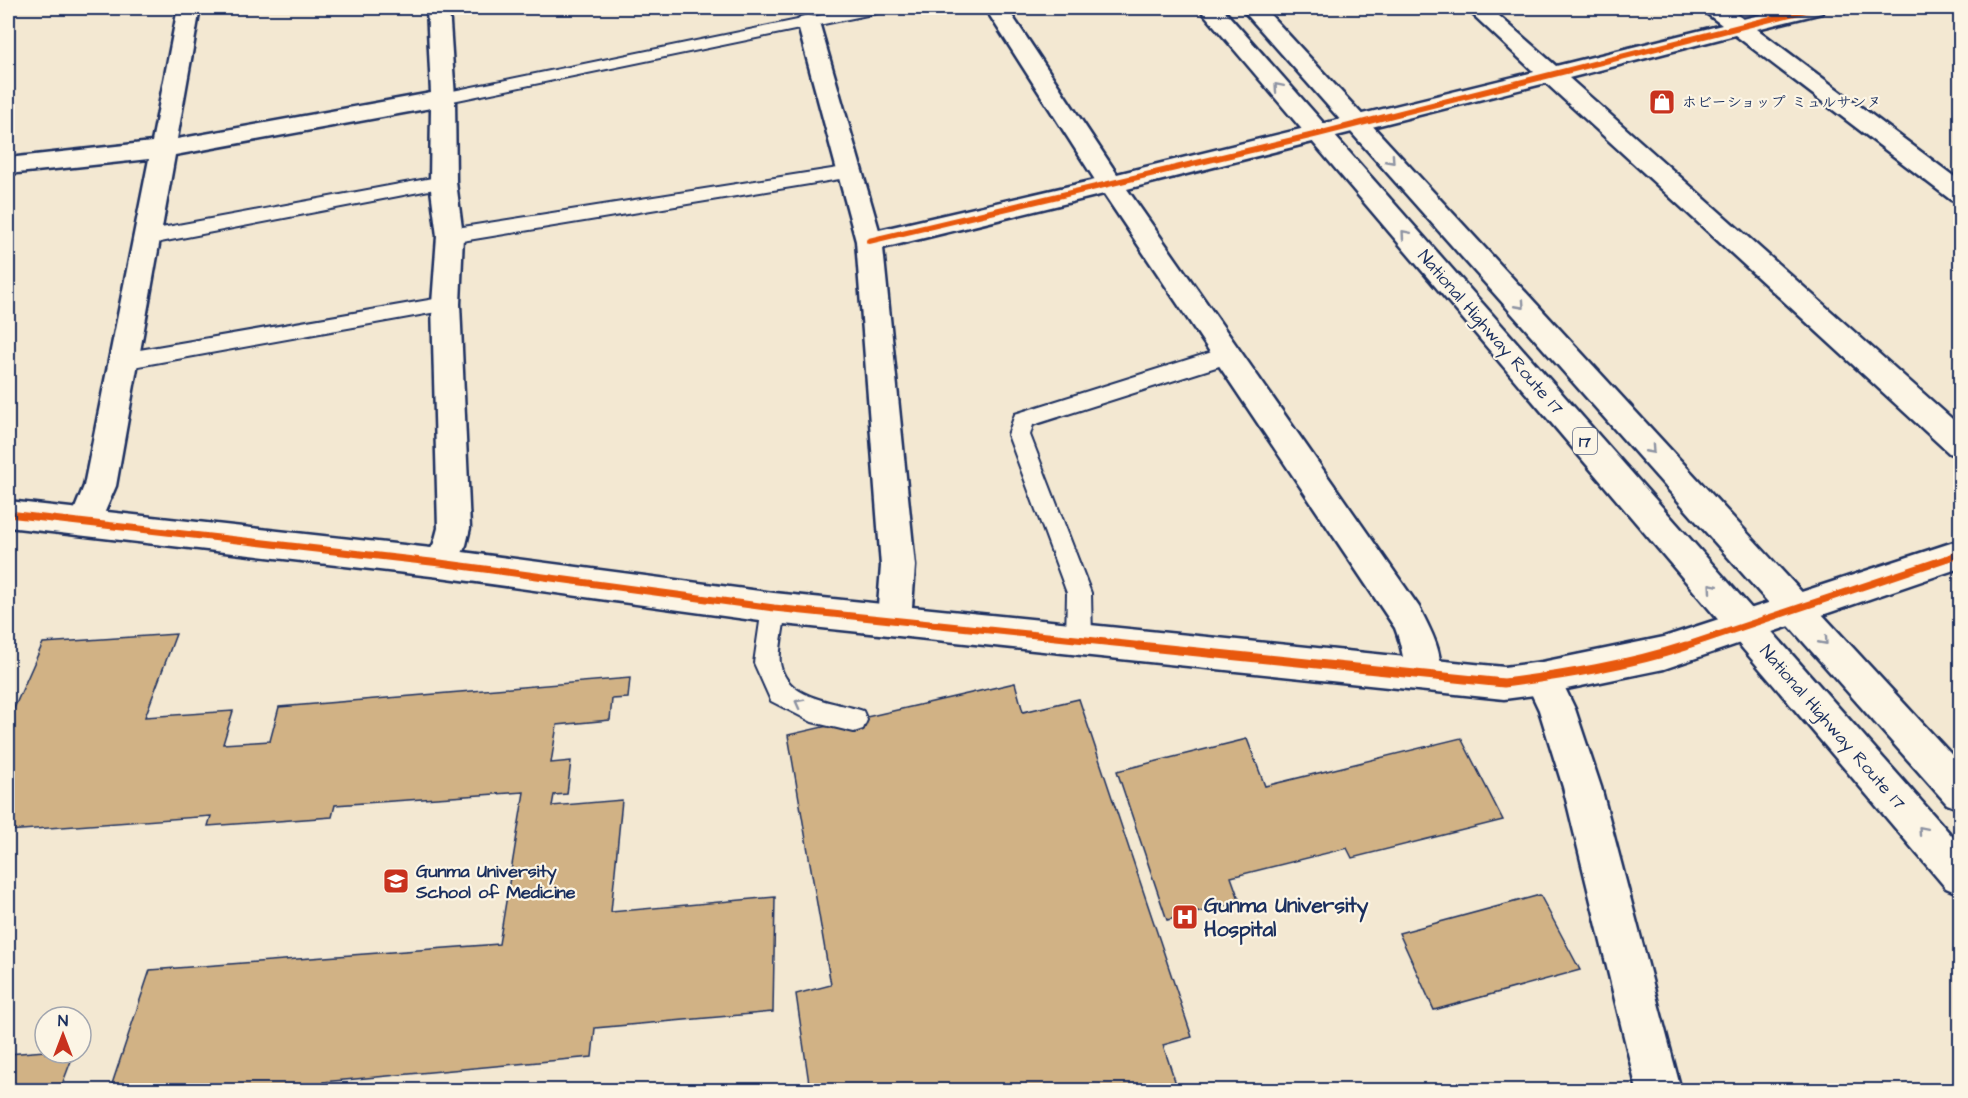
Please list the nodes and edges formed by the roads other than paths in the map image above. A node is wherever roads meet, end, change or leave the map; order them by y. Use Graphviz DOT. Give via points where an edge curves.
graph roads {
  1 [pos="189,8"];
  2 [pos="438,8"];
  3 [pos="877,8"];
  4 [pos="996,8"];
  5 [pos="1210,8"];
  6 [pos="1252,8"];
  7 [pos="1477,8"];
  8 [pos="1714,8"];
  9 [pos="1814,8"];
  10 [pos="808,22"];
  11 [pos="1739,27"];
  12 [pos="1552,76"];
  13 [pos="443,98"];
  14 [pos="1358,123"];
  15 [pos="1318,134"];
  16 [pos="165,150"];
  17 [pos="8,166"];
  18 [pos="851,172"];
  19 [pos="442,182"];
  20 [pos="1112,184"];
  21 [pos="1960,194"];
  22 [pos="450,237"];
  23 [pos="145,238"];
  24 [pos="869,241"];
  25 [pos="446,304"];
  26 [pos="1228,355"];
  27 [pos="122,361"];
  28 [pos="1960,444"];
  29 [pos="8,514"];
  30 [pos="86,521"];
  31 [pos="1960,554"];
  32 [pos="440,563"];
  33 [pos="774,608"];
  34 [pos="1795,609"];
  35 [pos="894,620"];
  36 [pos="1745,625"];
  37 [pos="1079,639"];
  38 [pos="1424,674"];
  39 [pos="1542,678"];
  40 [pos="854,720"];
  41 [pos="1960,791"];
  42 [pos="1960,874"];
  43 [pos="1659,1090"];
  1 -- 16 [label="main road"];
  2 -- 13 [label="main road"];
  3 -- 10 [label="lane"];
  4 -- 20 [label="main road"];
  15 -- 5 [label="main road, National Highway Route 17 / 17, one-way"];
  6 -- 14 [label="main road, 17"];
  7 -- 12 [label="main road"];
  8 -- 11 [label="main road"];
  9 -- 11 [label="main road"];
  10 -- 13 [label="lane"];
  10 -- 18 [label="main road"];
  11 -- 12 [label="main road"];
  11 -- 21 [label="main road"];
  12 -- 14 [label="main road"];
  12 -- 28 [label="main road"];
  13 -- 16 [label="main road"];
  13 -- 19 [label="main road"];
  14 -- 15 [label="main road"];
  14 -- 34 [label="main road, 17, one-way"];
  15 -- 20 [label="main road"];
  36 -- 15 [label="main road, National Highway Route 17 / 17, one-way"];
  16 -- 17 [label="main road"];
  16 -- 23 [label="main road"];
  18 -- 22 [label="lane"];
  18 -- 24 [label="main road"];
  19 -- 22 [label="main road"];
  19 -- 23 [label="lane"];
  20 -- 24 [label="main road"];
  20 -- 26 [label="main road"];
  22 -- 25 [label="main road"];
  23 -- 27 [label="main road"];
  24 -- 35 [label="main road" via="898,566"];
  25 -- 27 [label="lane"];
  25 -- 32 [label="main road" via="454,528"];
  26 -- 37 [label="lane" via="1023,420 1019,435 1079,593"];
  26 -- 38 [label="main road" via="1407,618 1418,641"];
  27 -- 30 [label="main road" via="99,486"];
  29 -- 30 [label="main road"];
  30 -- 32 [label="main road"];
  31 -- 34 [label="main road"];
  32 -- 33 [label="main road"];
  33 -- 35 [label="main road"];
  40 -- 33 [label="lane, one-way" via="812,710 780,693 767,663"];
  34 -- 36 [label="main road"];
  34 -- 41 [label="main road, 17, one-way"];
  35 -- 37 [label="main road"];
  36 -- 39 [label="main road" via="1664,652"];
  42 -- 36 [label="main road, National Highway Route 17 / 17, one-way"];
  37 -- 38 [label="main road"];
  38 -- 39 [label="main road" via="1504,683"];
  39 -- 43 [label="main road" via="1557,709 1582,787"];
}
